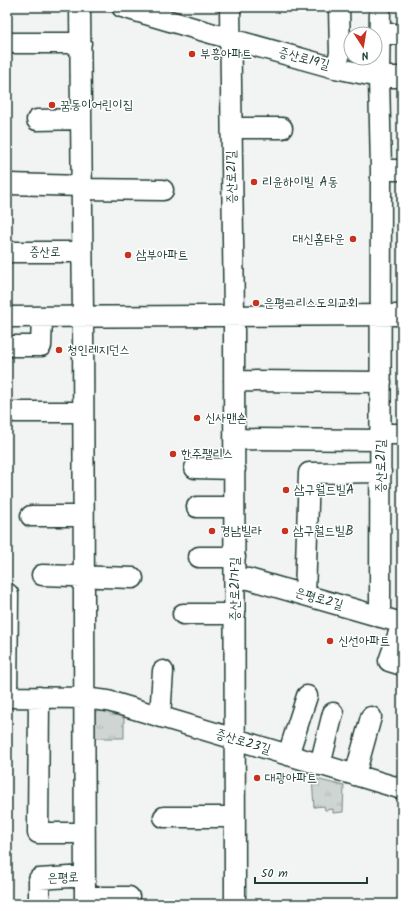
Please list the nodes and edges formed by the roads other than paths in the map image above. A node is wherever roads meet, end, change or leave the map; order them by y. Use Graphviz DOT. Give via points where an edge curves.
graph roads {
  1 [pos="80,7"];
  2 [pos="122,7"];
  3 [pos="230,7"];
  4 [pos="339,7"];
  5 [pos="380,7"];
  6 [pos="159,12"];
  7 [pos="380,26"];
  8 [pos="383,34"];
  9 [pos="402,34"];
  10 [pos="231,39"];
  11 [pos="7,43"];
  12 [pos="81,43"];
  13 [pos="379,66"];
  14 [pos="336,68"];
  15 [pos="379,77"];
  16 [pos="402,77"];
  17 [pos="81,119"];
  18 [pos="37,120"];
  19 [pos="232,128"];
  20 [pos="282,128"];
  21 [pos="381,170"];
  22 [pos="402,170"];
  23 [pos="9,184"];
  24 [pos="82,187"];
  25 [pos="163,190"];
  26 [pos="7,252"];
  27 [pos="82,252"];
  28 [pos="381,315"];
  29 [pos="402,315"];
  30 [pos="83,316"];
  31 [pos="234,316"];
  32 [pos="7,317"];
  33 [pos="42,317"];
  34 [pos="7,346"];
  35 [pos="234,381"];
  36 [pos="381,382"];
  37 [pos="16,412"];
  38 [pos="83,412"];
  39 [pos="402,434"];
  40 [pos="381,437"];
  41 [pos="234,439"];
  42 [pos="195,468"];
  43 [pos="234,469"];
  44 [pos="381,472"];
  45 [pos="234,507"];
  46 [pos="197,508"];
  47 [pos="31,516"];
  48 [pos="83,516"];
  49 [pos="199,557"];
  50 [pos="235,557"];
  51 [pos="42,575"];
  52 [pos="83,576"];
  53 [pos="133,578"];
  54 [pos="235,578"];
  55 [pos="8,594"];
  56 [pos="305,595"];
  57 [pos="184,614"];
  58 [pos="234,614"];
  59 [pos="380,617"];
  60 [pos="402,623"];
  61 [pos="395,663"];
  62 [pos="163,671"];
  63 [pos="306,696"];
  64 [pos="7,697"];
  65 [pos="39,697"];
  66 [pos="84,698"];
  67 [pos="333,713"];
  68 [pos="160,717"];
  69 [pos="371,717"];
  70 [pos="234,739"];
  71 [pos="288,755"];
  72 [pos="320,764"];
  73 [pos="355,775"];
  74 [pos="402,789"];
  75 [pos="164,817"];
  76 [pos="234,817"];
  77 [pos="84,833"];
  78 [pos="85,876"];
  79 [pos="85,901"];
  80 [pos="39,904"];
  81 [pos="129,904"];
  82 [pos="235,904"];
  1 -- 12 [label="street"];
  2 -- 6 [label="street, 증산로19길"];
  3 -- 10 [label="street"];
  4 -- 14 [label="street" via="340,54"];
  5 -- 7 [label="street, 증산로21길"];
  6 -- 10 [label="street, 증산로19길"];
  8 -- 9 [label="street"];
  10 -- 14 [label="street, 증산로19길"];
  10 -- 19 [label="street, 증산로21길"];
  11 -- 12 [label="street"];
  12 -- 17 [label="street"];
  13 -- 15 [label="street, 증산로21길"];
  14 -- 15 [label="street, 증산로19길"];
  15 -- 16 [label="street, 증산로19길"];
  15 -- 21 [label="street, 증산로21길"];
  17 -- 18 [label="street"];
  17 -- 24 [label="street"];
  19 -- 20 [label="street"];
  19 -- 31 [label="street, 증산로21길"];
  21 -- 22 [label="street"];
  21 -- 28 [label="street, 증산로21길"];
  23 -- 24 [label="street"];
  24 -- 25 [label="street"];
  24 -- 27 [label="street"];
  26 -- 27 [label="street, 증산로"];
  27 -- 30 [label="street"];
  28 -- 29 [label="street"];
  28 -- 31 [label="street"];
  28 -- 36 [label="street, 증산로21길"];
  30 -- 31 [label="street"];
  30 -- 33 [label="street"];
  30 -- 38 [label="street"];
  31 -- 35 [label="street, 증산로21가길"];
  32 -- 33 [label="street"];
  33 -- 34 [label="street" via="41,346"];
  35 -- 36 [label="street"];
  35 -- 41 [label="street, 증산로21가길"];
  36 -- 40 [label="street, 증산로21길"];
  37 -- 38 [label="street"];
  38 -- 48 [label="street"];
  39 -- 40 [label="street"];
  40 -- 41 [label="street"];
  40 -- 44 [label="street, 증산로21길"];
  41 -- 43 [label="street, 증산로21가길"];
  42 -- 43 [label="street"];
  43 -- 45 [label="street, 증산로21가길"];
  44 -- 56 [label="street" via="309,473"];
  44 -- 59 [label="street, 증산로21길"];
  45 -- 46 [label="street"];
  45 -- 50 [label="street, 증산로21가길"];
  47 -- 48 [label="street"];
  48 -- 52 [label="street"];
  49 -- 50 [label="street"];
  50 -- 54 [label="street, 증산로21가길"];
  51 -- 52 [label="street"];
  52 -- 53 [label="street"];
  52 -- 66 [label="street"];
  54 -- 56 [label="street, 은평로2길" via="249,579"];
  54 -- 58 [label="street, 증산로21가길"];
  55 -- 64 [label="street"];
  56 -- 59 [label="street, 은평로2길"];
  57 -- 58 [label="street"];
  58 -- 70 [label="street, 증산로21가길"];
  59 -- 60 [label="street, 은평로2길"];
  60 -- 61 [label="street"];
  62 -- 68 [label="street"];
  63 -- 71 [label="street"];
  64 -- 65 [label="street, 증산로23길"];
  65 -- 66 [label="street, 증산로23길"];
  65 -- 77 [label="street" via="38,834"];
  66 -- 68 [label="street, 증산로23길" via="108,701"];
  66 -- 77 [label="street"];
  67 -- 72 [label="street"];
  68 -- 70 [label="street, 증산로23길"];
  69 -- 73 [label="street"];
  70 -- 71 [label="street, 증산로23길"];
  70 -- 76 [label="street"];
  71 -- 72 [label="street, 증산로23길"];
  72 -- 73 [label="street, 증산로23길"];
  73 -- 74 [label="street, 증산로23길"];
  75 -- 76 [label="street"];
  76 -- 82 [label="street"];
  77 -- 78 [label="street"];
  78 -- 79 [label="street, 은평로"];
  78 -- 80 [label="street, 은평로" via="39,879"];
  79 -- 81 [label="street" via="129,897"];
}
